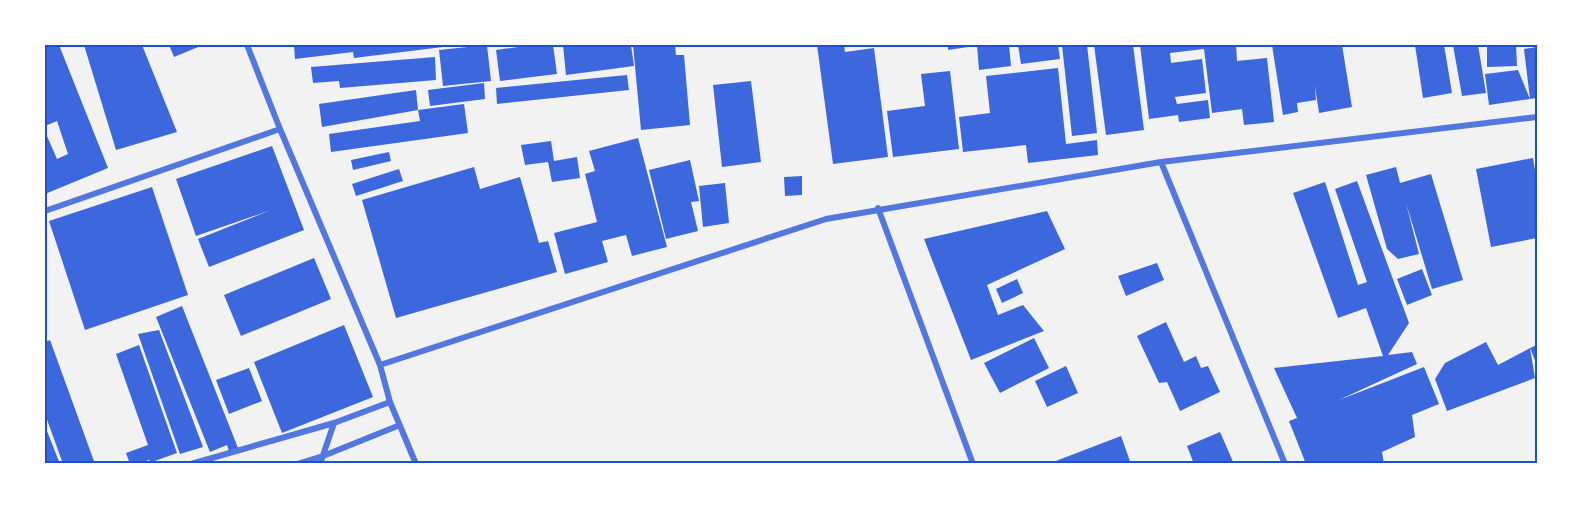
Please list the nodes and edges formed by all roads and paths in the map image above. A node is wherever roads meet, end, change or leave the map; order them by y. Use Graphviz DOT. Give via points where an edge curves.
graph roads {
  1 [pos="247,45"];
  2 [pos="1537,117"];
  3 [pos="280,129"];
  4 [pos="1161,162"];
  5 [pos="878,208"];
  6 [pos="45,211"];
  7 [pos="380,365"];
  8 [pos="390,402"];
  9 [pos="334,423"];
  10 [pos="400,424"];
  11 [pos="323,456"];
  12 [pos="192,464"];
  13 [pos="297,464"];
  14 [pos="320,464"];
  15 [pos="416,464"];
  16 [pos="973,464"];
  17 [pos="1285,464"];
  1 -- 3 [label="street"];
  2 -- 4 [label="street"];
  3 -- 6 [label="street"];
  3 -- 7 [label="street"];
  4 -- 5 [label="street"];
  4 -- 17 [label="street"];
  5 -- 7 [label="street" via="826,219"];
  5 -- 16 [label="street"];
  7 -- 8 [label="street"];
  8 -- 9 [label="street"];
  8 -- 10 [label="street"];
  9 -- 11 [label="street"];
  9 -- 12 [label="street"];
  10 -- 11 [label="street"];
  10 -- 15 [label="street"];
  11 -- 13 [label="street"];
  11 -- 14 [label="street"];
}
